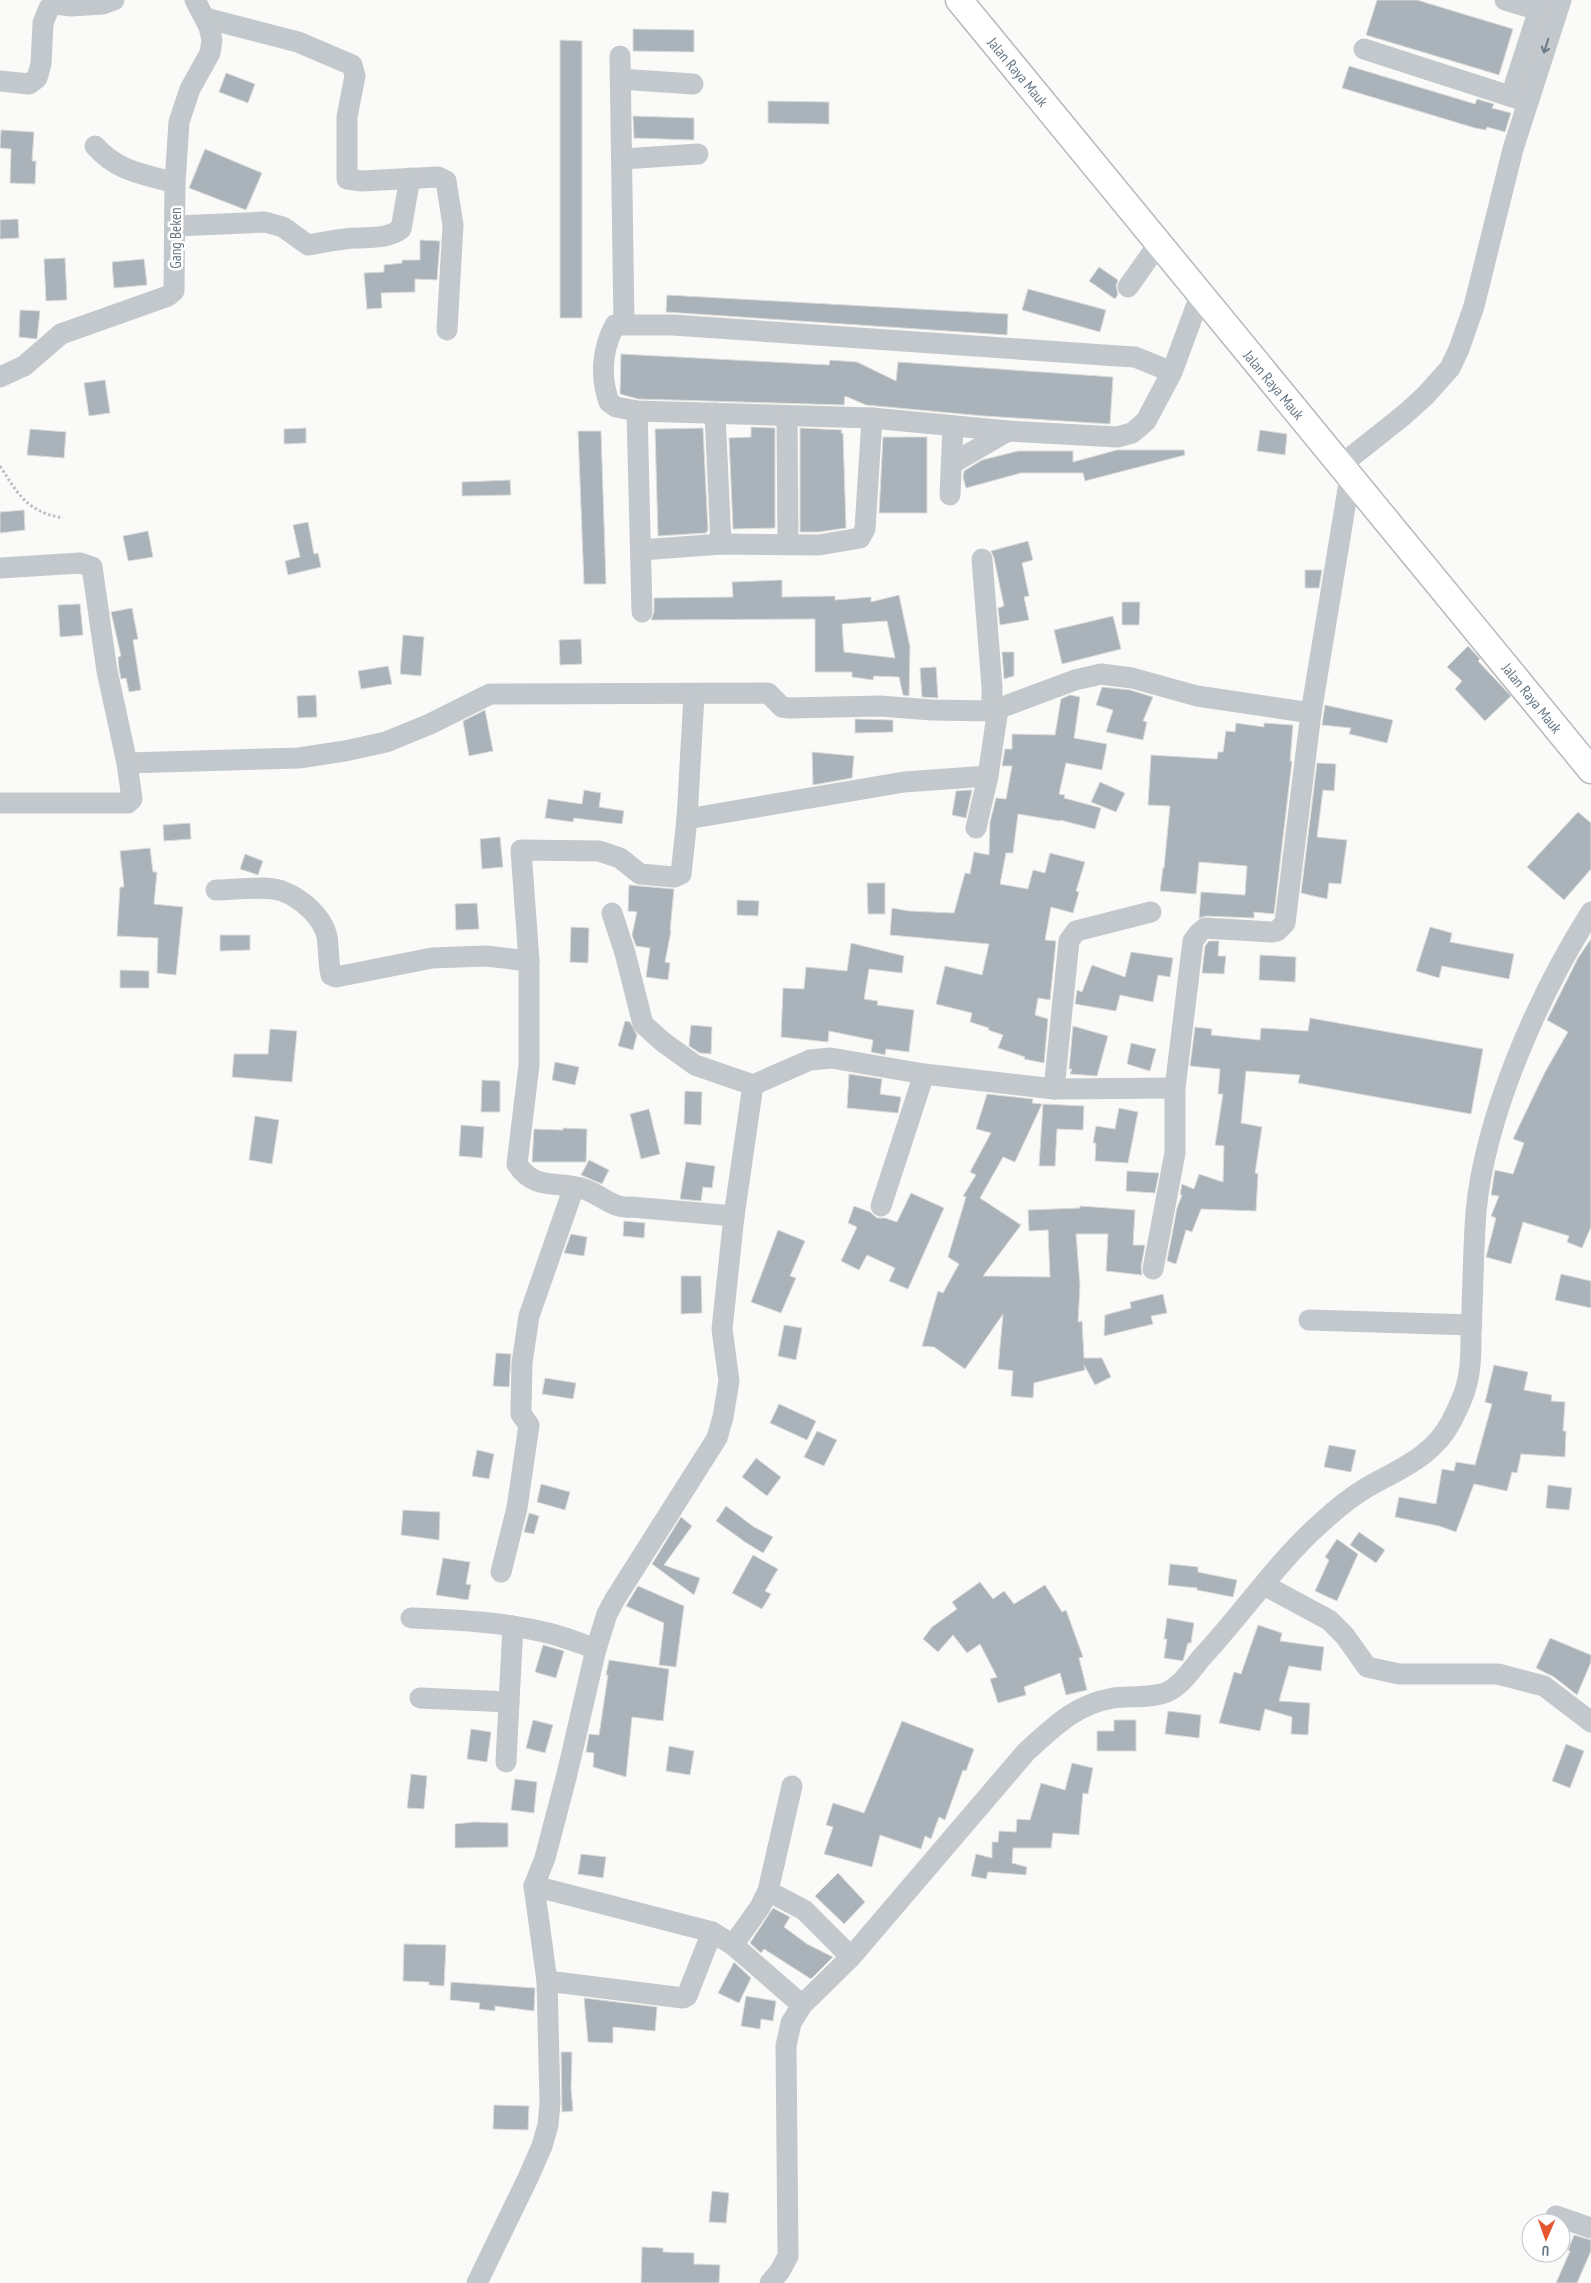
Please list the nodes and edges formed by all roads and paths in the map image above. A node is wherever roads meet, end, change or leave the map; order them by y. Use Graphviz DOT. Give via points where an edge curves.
graph roads {
  1 [pos="114,0"];
  2 [pos="958,0"];
  3 [pos="1505,0"];
  4 [pos="1550,6"];
  5 [pos="200,9"];
  6 [pos="1364,49"];
  7 [pos="620,56"];
  8 [pos="620,79"];
  9 [pos="0,81"];
  10 [pos="693,84"];
  11 [pos="1519,99"];
  12 [pos="95,146"];
  13 [pos="698,154"];
  14 [pos="623,158"];
  15 [pos="410,178"];
  16 [pos="176,183"];
  17 [pos="176,226"];
  18 [pos="1159,243"];
  19 [pos="1128,287"];
  20 [pos="1200,296"];
  21 [pos="624,324"];
  22 [pos="447,330"];
  23 [pos="1172,372"];
  24 [pos="0,377"];
  25 [pos="637,411"];
  26 [pos="715,413"];
  27 [pos="787,417"];
  28 [pos="872,418"];
  29 [pos="953,426"];
  30 [pos="1008,431"];
  31 [pos="953,463"];
  32 [pos="0,466"];
  33 [pos="1346,471"];
  34 [pos="950,495"];
  35 [pos="63,518"];
  36 [pos="721,544"];
  37 [pos="788,544"];
  38 [pos="641,550"];
  39 [pos="982,559"];
  40 [pos="0,568"];
  41 [pos="642,612"];
  42 [pos="694,695"];
  43 [pos="995,710"];
  44 [pos="1311,713"];
  45 [pos="127,763"];
  46 [pos="1591,770"];
  47 [pos="988,776"];
  48 [pos="0,803"];
  49 [pos="687,819"];
  50 [pos="976,828"];
  51 [pos="216,890"];
  52 [pos="1151,912"];
  53 [pos="1591,912"];
  54 [pos="612,913"];
  55 [pos="530,961"];
  56 [pos="924,1074"];
  57 [pos="753,1084"];
  58 [pos="1174,1088"];
  59 [pos="1054,1089"];
  60 [pos="574,1187"];
  61 [pos="881,1206"];
  62 [pos="734,1216"];
  63 [pos="1154,1269"];
  64 [pos="1309,1320"];
  65 [pos="1472,1325"];
  66 [pos="501,1572"];
  67 [pos="1264,1585"];
  68 [pos="411,1618"];
  69 [pos="513,1626"];
  70 [pos="596,1649"];
  71 [pos="420,1698"];
  72 [pos="509,1702"];
  73 [pos="1591,1722"];
  74 [pos="506,1762"];
  75 [pos="792,1786"];
  76 [pos="534,1886"];
  77 [pos="768,1891"];
  78 [pos="712,1932"];
  79 [pos="733,1945"];
  80 [pos="850,1957"];
  81 [pos="547,1981"];
  82 [pos="802,2005"];
  83 [pos="1571,2221"];
  84 [pos="1591,2228"];
  85 [pos="788,2256"];
  86 [pos="477,2283"];
  87 [pos="770,2283"];
  88 [pos="786,2283"];
  1 -- 9 [label="street" via="102,4 55,4 49,8 42,23 42,64 38,78 29,84"];
  2 -- 18 [label="main road, Jalan Raya Mauk"];
  3 -- 4 [label="street"];
  4 -- 11 [label="street"];
  5 -- 15 [label="street" via="352,64 354,76 347,117 347,179"];
  5 -- 16 [label="street, Gang Beken" via="211,34 211,47 179,122"];
  6 -- 11 [label="street"];
  7 -- 8 [label="street"];
  8 -- 10 [label="street"];
  8 -- 14 [label="street"];
  11 -- 33 [label="street" via="1511,158 1474,306 1459,349 1440,382"];
  12 -- 16 [label="street" via="124,169"];
  13 -- 14 [label="street"];
  14 -- 21 [label="street"];
  15 -- 17 [label="street" via="401,229 380,238 308,245 283,227 265,222"];
  15 -- 22 [label="street" via="438,177 446,181 453,225"];
  16 -- 17 [label="street, Gang Beken"];
  17 -- 24 [label="street, Gang Beken" via="173,293 61,334 24,366"];
  18 -- 19 [label="street"];
  18 -- 20 [label="main road, Jalan Raya Mauk"];
  20 -- 23 [label="street"];
  20 -- 33 [label="main road, Jalan Raya Mauk"];
  21 -- 23 [label="street" via="1135,357"];
  21 -- 25 [label="street" via="615,326 605,349 603,366 608,397 613,406"];
  23 -- 30 [label="street" via="1146,420 1125,436 1100,438"];
  25 -- 26 [label="street"];
  25 -- 38 [label="street"];
  26 -- 27 [label="street"];
  26 -- 36 [label="street"];
  27 -- 28 [label="street"];
  27 -- 37 [label="street"];
  28 -- 29 [label="street"];
  28 -- 37 [label="street" via="862,536 854,541 819,545"];
  29 -- 30 [label="street"];
  29 -- 31 [label="street"];
  30 -- 31 [label="street"];
  31 -- 34 [label="street"];
  32 -- 35 [label="path" via="20,498 41,511"];
  33 -- 44 [label="street"];
  33 -- 46 [label="main road, Jalan Raya Mauk"];
  36 -- 37 [label="street"];
  36 -- 38 [label="street"];
  38 -- 41 [label="street"];
  39 -- 43 [label="street"];
  40 -- 45 [label="street" via="80,563 92,567 107,671"];
  42 -- 43 [label="street" via="768,693 782,707 789,708 880,706"];
  42 -- 45 [label="street" via="490,694 386,742 345,751 299,758"];
  42 -- 49 [label="street"];
  43 -- 44 [label="street" via="1075,680 1102,674 1132,678 1197,696"];
  43 -- 47 [label="street"];
  44 -- 58 [label="street" via="1285,923 1272,932 1205,928 1195,936"];
  45 -- 48 [label="street" via="132,793 128,803"];
  47 -- 49 [label="street" via="904,782"];
  47 -- 50 [label="street"];
  49 -- 55 [label="street" via="682,871 674,877 640,874 620,858 599,851 521,850"];
  51 -- 55 [label="street" via="281,891 309,908 323,925 331,975 336,977 432,958 486,956"];
  52 -- 59 [label="street" via="1076,931 1069,941"];
  53 -- 65 [label="street" via="1542,1000 1495,1124 1476,1211"];
  54 -- 57 [label="street" via="643,1024 695,1065"];
  55 -- 60 [label="street" via="529,1064 517,1164 528,1177 547,1185"];
  56 -- 57 [label="street" via="831,1058 810,1060"];
  56 -- 59 [label="street"];
  56 -- 61 [label="street"];
  57 -- 62 [label="street"];
  58 -- 59 [label="street"];
  58 -- 63 [label="street" via="1175,1153"];
  60 -- 62 [label="street" via="588,1190 620,1208"];
  60 -- 66 [label="street" via="526,1327 521,1414 529,1424 528,1434 517,1508"];
  62 -- 70 [label="street" via="722,1329 729,1381 727,1403 717,1438 615,1599"];
  64 -- 65 [label="street"];
  65 -- 67 [label="street" via="1466,1388 1450,1424 1436,1444 1415,1462 1362,1490 1323,1521 1287,1556"];
  67 -- 73 [label="street" via="1329,1620 1367,1667 1399,1674 1498,1674 1544,1686"];
  67 -- 80 [label="street" via="1179,1684 1166,1693 1112,1698 1086,1705 1066,1716 1041,1738"];
  68 -- 69 [label="street"];
  69 -- 70 [label="street" via="553,1634"];
  69 -- 72 [label="street"];
  70 -- 76 [label="street" via="567,1774 545,1858"];
  71 -- 72 [label="street"];
  72 -- 74 [label="street"];
  75 -- 77 [label="street"];
  76 -- 78 [label="street"];
  76 -- 81 [label="street"];
  77 -- 79 [label="street"];
  77 -- 80 [label="street" via="804,1910"];
  78 -- 79 [label="street"];
  78 -- 81 [label="street" via="687,1996 683,1998"];
  79 -- 82 [label="street"];
  80 -- 82 [label="street"];
  81 -- 86 [label="street" via="548,2125 532,2170"];
  82 -- 85 [label="street" via="791,2023 786,2046"];
  83 -- 84 [label="street"];
  85 -- 87 [label="street"];
  85 -- 88 [label="street"];
}
